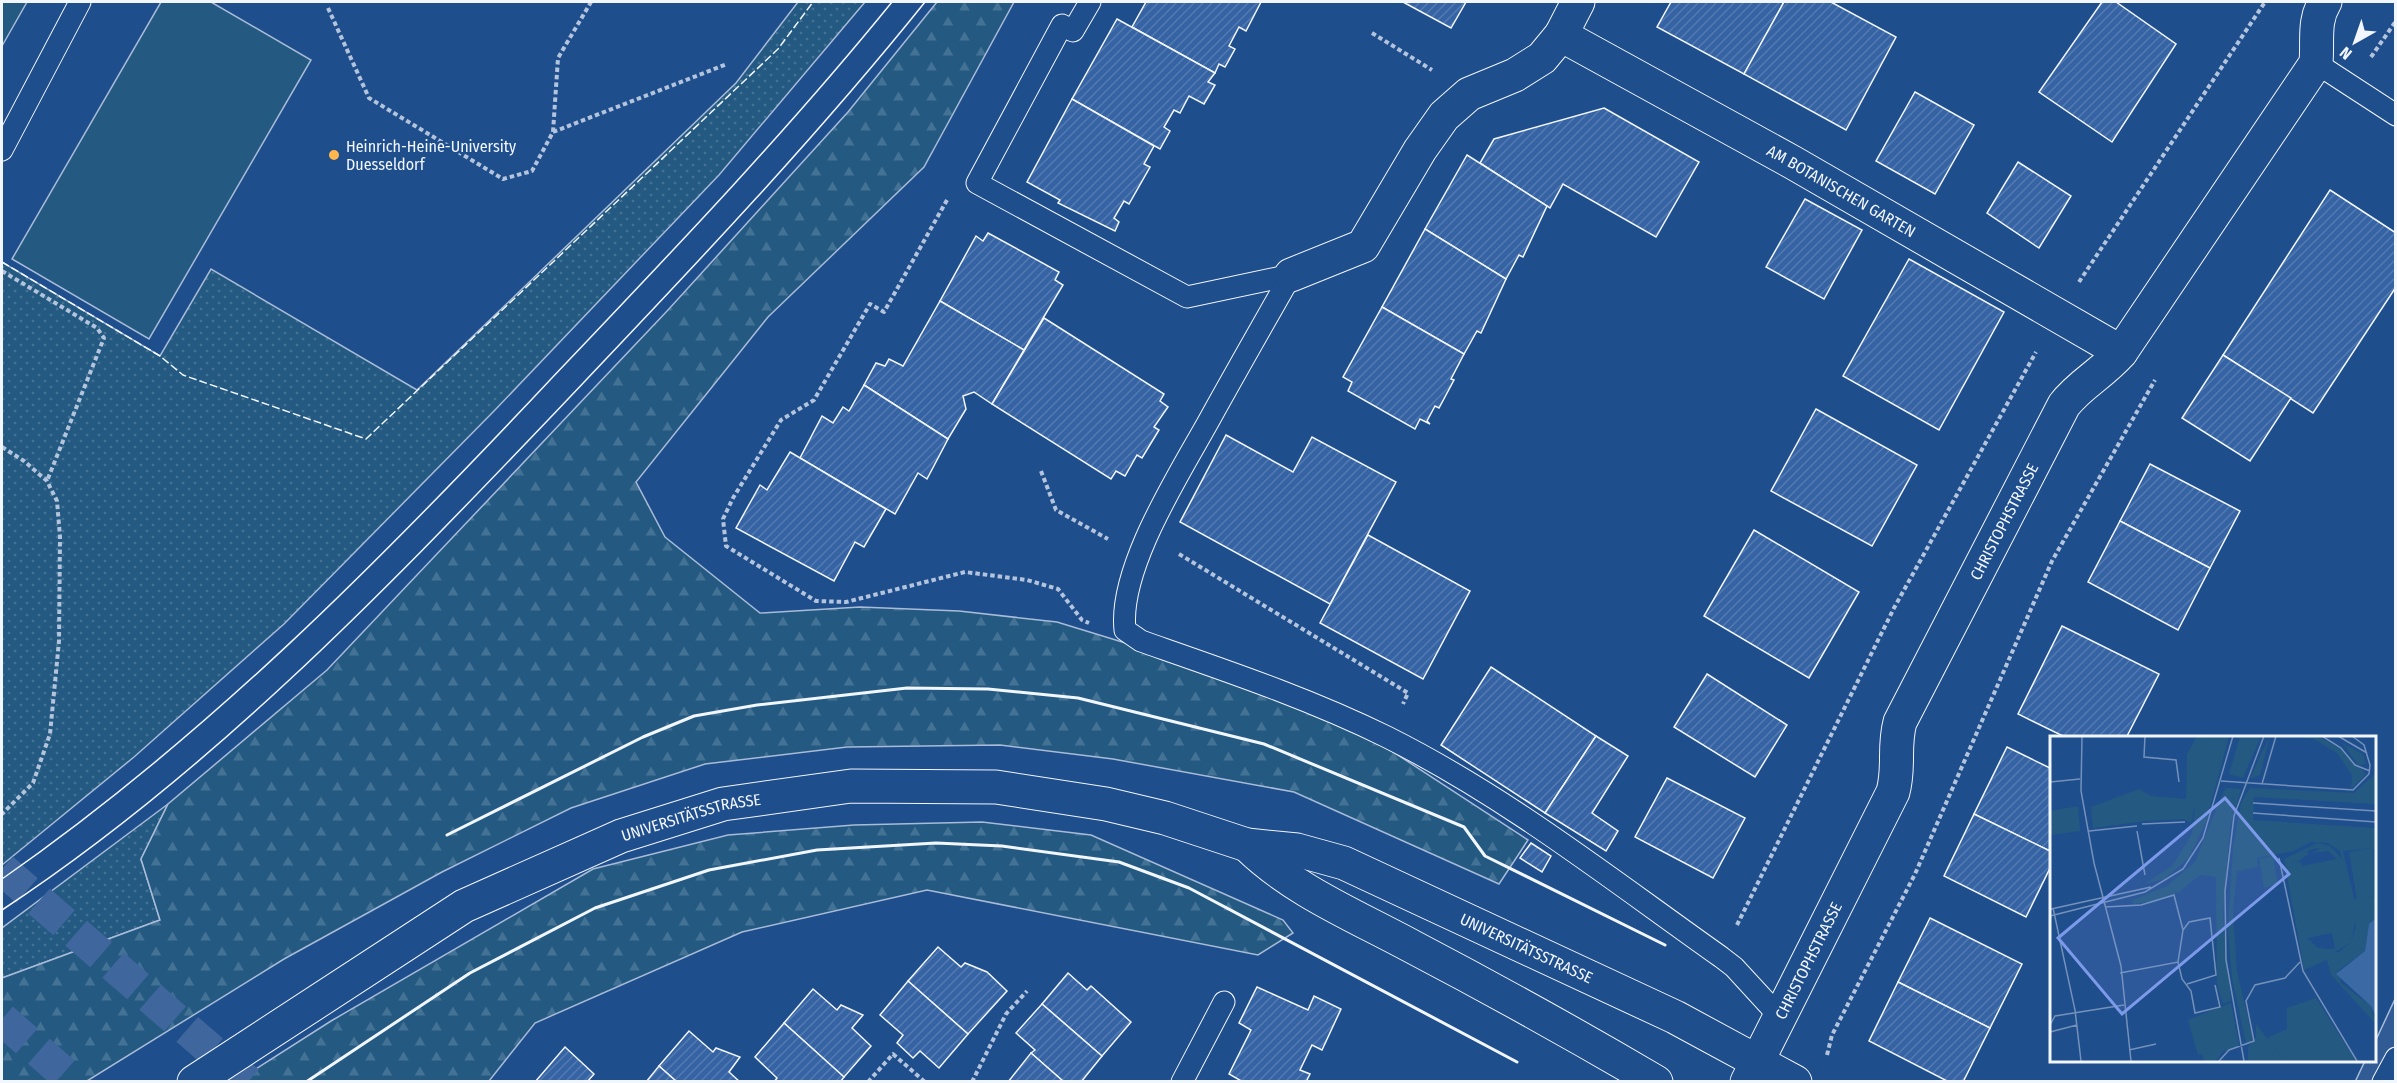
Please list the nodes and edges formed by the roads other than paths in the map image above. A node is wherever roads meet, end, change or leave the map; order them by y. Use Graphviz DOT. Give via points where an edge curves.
graph roads {
  1 [pos="80,2"];
  2 [pos="1090,2"];
  3 [pos="1578,2"];
  4 [pos="2325,2"];
  5 [pos="1561,35"];
  6 [pos="2316,63"];
  7 [pos="2396,115"];
  8 [pos="2,150"];
  9 [pos="1291,275"];
  10 [pos="2121,352"];
  11 [pos="1247,845"];
  12 [pos="1224,1002"];
  13 [pos="1779,1016"];
  14 [pos="2396,1058"];
  15 [pos="1752,1071"];
  16 [pos="194,1082"];
  17 [pos="1182,1082"];
  18 [pos="1656,1082"];
  19 [pos="1796,1082"];
  20 [pos="2383,1082"];
  1 -- 8 [label="lane"];
  2 -- 9 [label="lane" via="1073,31 1062,25 977,183 1187,297"];
  3 -- 5 [label="street"];
  4 -- 6 [label="street" via="2315,34"];
  5 -- 9 [label="street" via="1542,58 1515,75 1469,94 1444,116 1364,246"];
  5 -- 10 [label="street, AM BOTANISCHEN GARTEN" via="1792,162"];
  6 -- 7 [label="lane"];
  6 -- 10 [label="street, CHRISTOPHSTRASSE"];
  9 -- 13 [label="lane" via="1148,535 1124,611 1125,630 1141,641 1281,691 1387,737 1468,782 1551,834 1721,957"];
  10 -- 13 [label="street, CHRISTOPHSTRASSE" via="2105,371 2076,390 2064,405 1922,680 1898,731 1898,772 1893,792"];
  11 -- 15 [label="street, UNIVERSITÄTSSTRASSE" via="1297,850 1344,863 1674,1017"];
  11 -- 16 [label="street, UNIVERSITÄTSSTRASSE" via="1165,818 1106,804 996,787 851,786 723,804 621,836 464,906"];
  11 -- 18 [label="street, UNIVERSITÄTSSTRASSE" via="1268,866 1301,889 1460,972"];
  12 -- 17 [label="lane"];
  13 -- 15 [label="street, CHRISTOPHSTRASSE"];
  14 -- 20 [label="lane"];
  15 -- 19 [label="street, UNIVERSITÄTSSTRASSE"];
}
